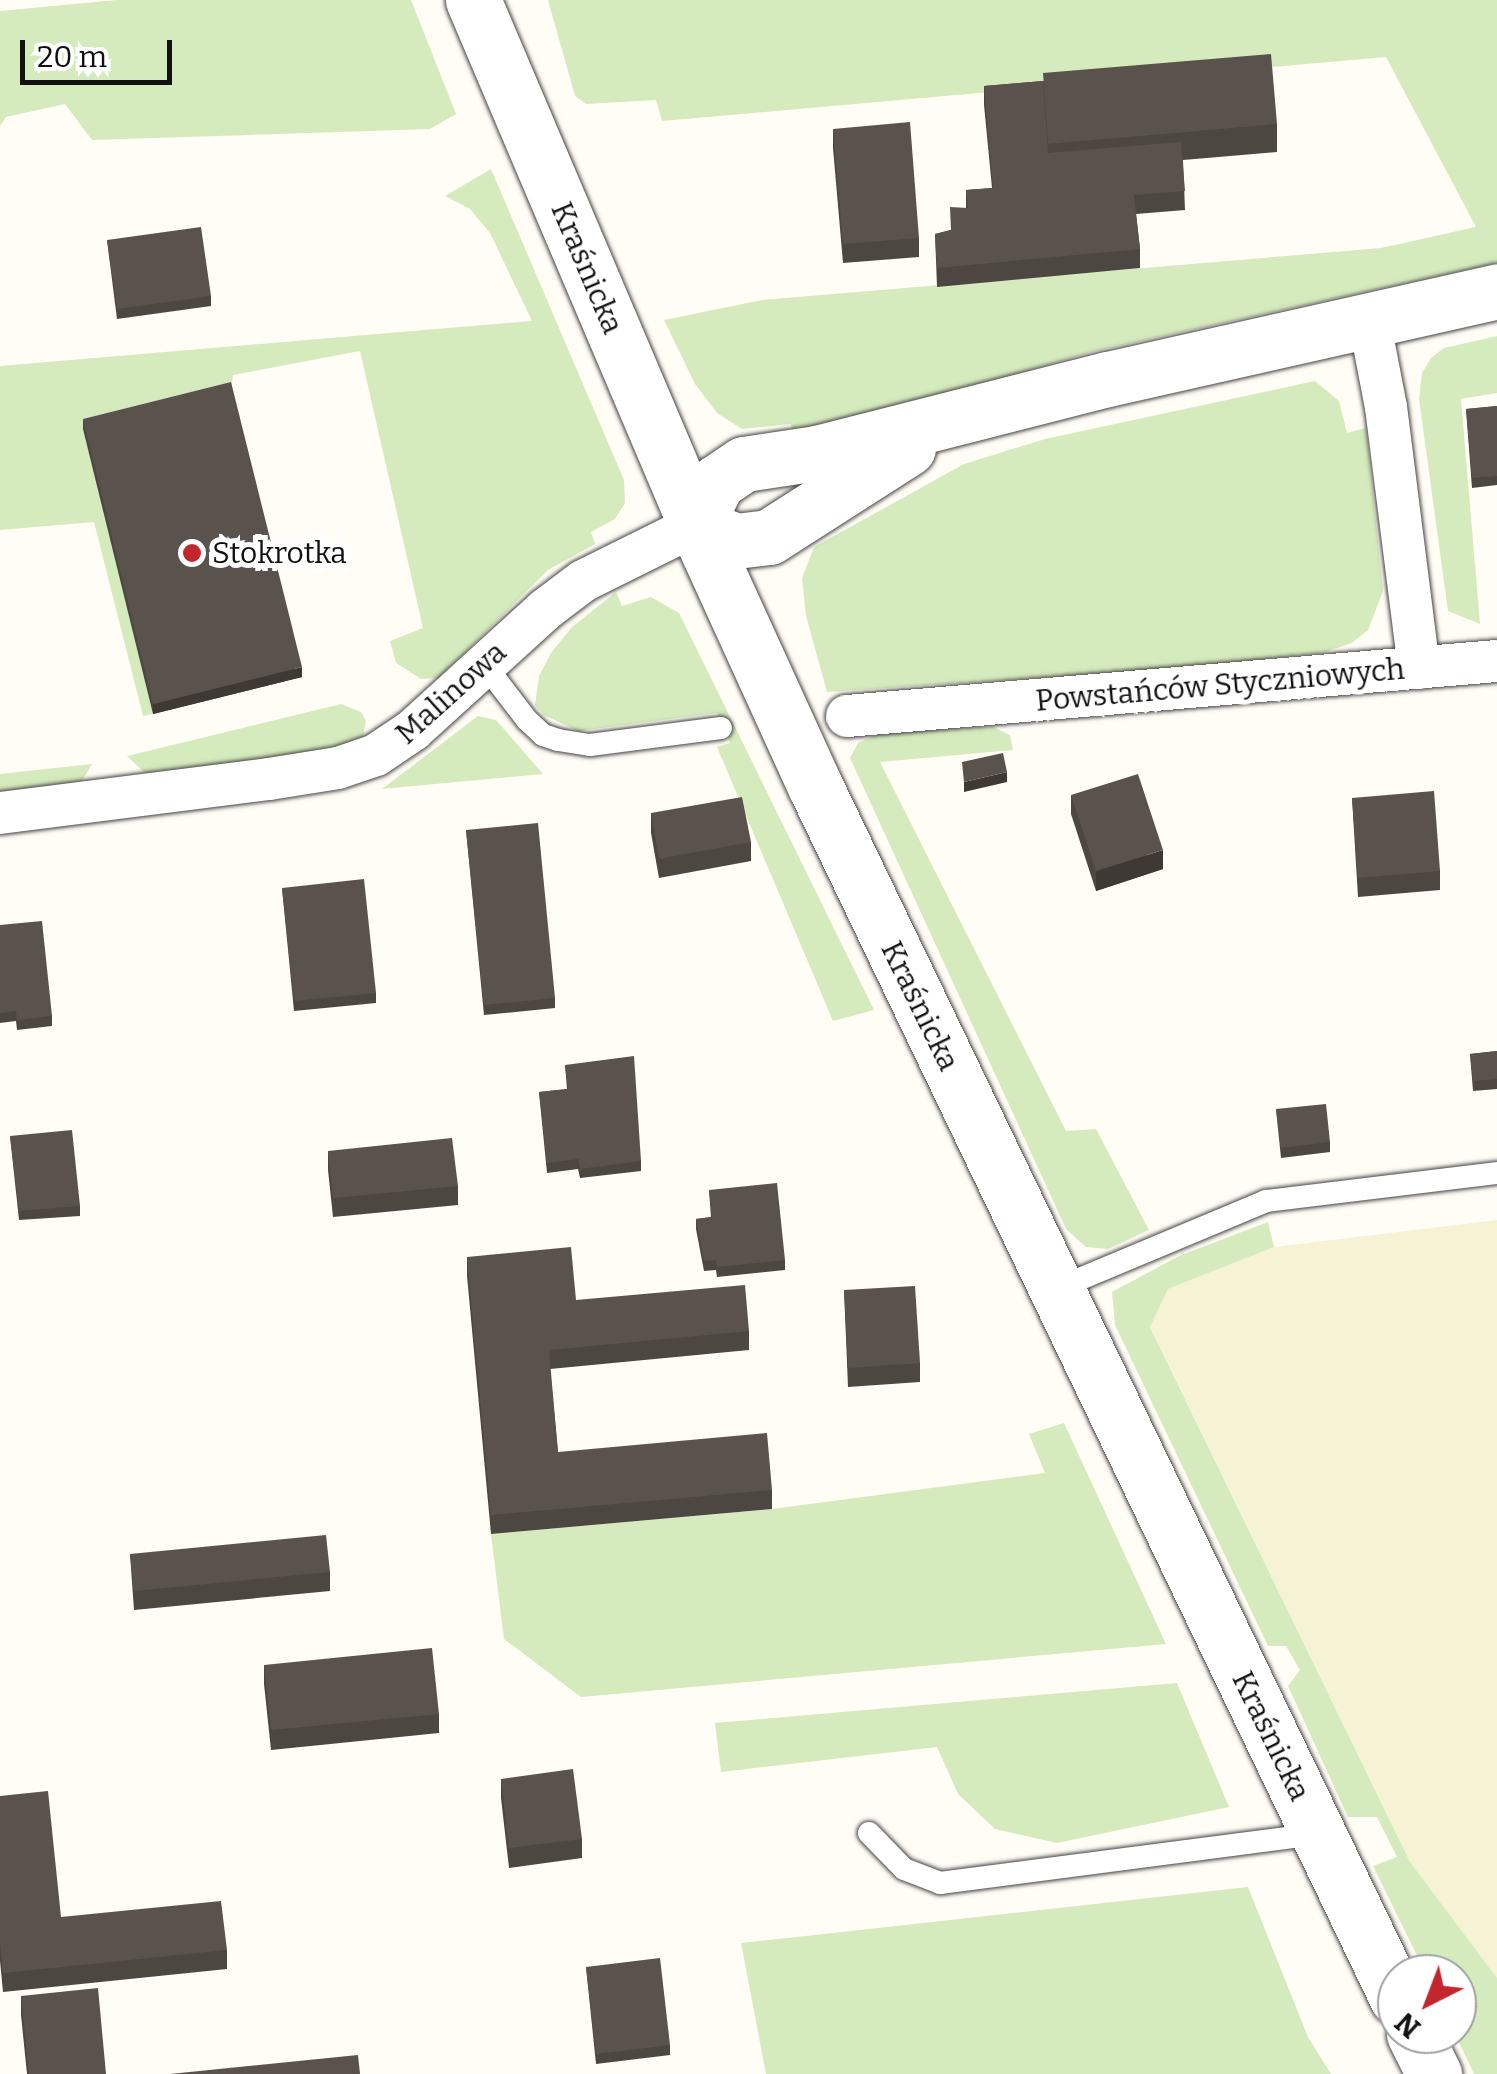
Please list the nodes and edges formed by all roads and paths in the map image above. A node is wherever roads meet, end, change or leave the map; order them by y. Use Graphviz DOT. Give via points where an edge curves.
graph roads {
  1 [pos="473,0"];
  2 [pos="1497,291"];
  3 [pos="1369,318"];
  4 [pos="957,419"];
  5 [pos="696,525"];
  6 [pos="1497,661"];
  7 [pos="484,664"];
  8 [pos="1419,668"];
  9 [pos="847,716"];
  10 [pos="721,728"];
  11 [pos="0,813"];
  12 [pos="1497,1174"];
  13 [pos="1056,1289"];
  14 [pos="869,1833"];
  15 [pos="1318,1834"];
  16 [pos="1377,1956"];
  1 -- 5 [label="street, Kraśnicka"];
  2 -- 3 [label="street"];
  3 -- 4 [label="street"];
  3 -- 8 [label="street, Powstańców Styczniowych"];
  4 -- 5 [label="street" via="744,464 717,482"];
  4 -- 5 [label="street" via="768,537 736,541"];
  5 -- 7 [label="street, Malinowa" via="583,581"];
  5 -- 13 [label="street, Kraśnicka"];
  6 -- 8 [label="street"];
  7 -- 10 [label="lane" via="527,720 558,740 590,745"];
  7 -- 11 [label="street, Malinowa" via="393,746 338,768"];
  8 -- 9 [label="street, Powstańców Styczniowych"];
  12 -- 13 [label="lane" via="1266,1201"];
  13 -- 15 [label="street, Kraśnicka"];
  14 -- 15 [label="lane" via="904,1869 940,1883"];
  15 -- 16 [label="street, Kraśnicka"];
}
